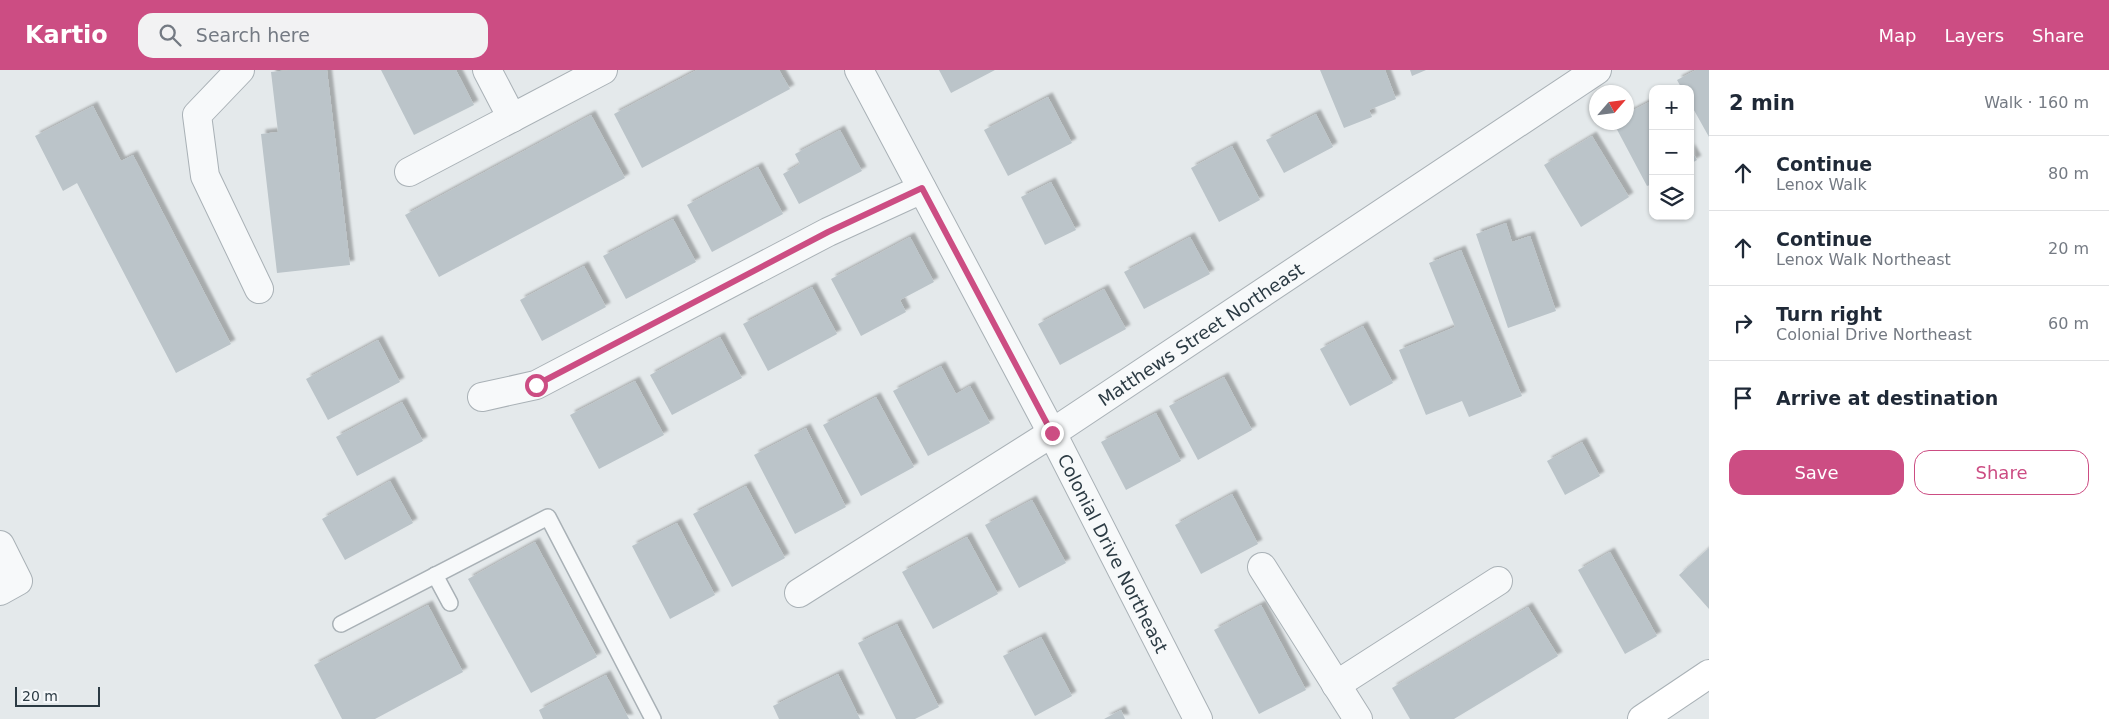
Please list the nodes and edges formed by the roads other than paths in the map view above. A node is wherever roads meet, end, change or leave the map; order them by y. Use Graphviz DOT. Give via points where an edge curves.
graph roads {
  1 [pos="240,70"];
  2 [pos="487,70"];
  3 [pos="603,70"];
  4 [pos="859,70"];
  5 [pos="1598,70"];
  6 [pos="512,118"];
  7 [pos="409,172"];
  8 [pos="922,188"];
  9 [pos="259,289"];
  10 [pos="482,397"];
  11 [pos="1052,433"];
  12 [pos="0,545"];
  13 [pos="1262,567"];
  14 [pos="435,575"];
  15 [pos="1498,581"];
  16 [pos="0,590"];
  17 [pos="798,592"];
  18 [pos="450,602"];
  19 [pos="341,624"];
  20 [pos="1709,674"];
  21 [pos="1336,685"];
  22 [pos="653,719"];
  23 [pos="1198,719"];
  24 [pos="1358,719"];
  25 [pos="1642,719"];
  1 -- 9 [label="street" via="197,115 205,176"];
  2 -- 6 [label="street"];
  3 -- 6 [label="street"];
  4 -- 8 [label="street, Colonial Drive Northeast"];
  5 -- 11 [label="street, Matthews Street Northeast"];
  6 -- 7 [label="street"];
  8 -- 10 [label="street" via="828,232 536,385"];
  8 -- 11 [label="street, Colonial Drive Northeast"];
  11 -- 17 [label="street, Matthews Street Northeast"];
  11 -- 23 [label="street, Colonial Drive Northeast"];
  12 -- 16 [label="street" via="18,581"];
  13 -- 21 [label="street"];
  14 -- 18 [label="lane"];
  14 -- 19 [label="lane"];
  14 -- 22 [label="lane" via="548,517"];
  15 -- 21 [label="street"];
  20 -- 25 [label="main road"];
  21 -- 24 [label="street"];
}
